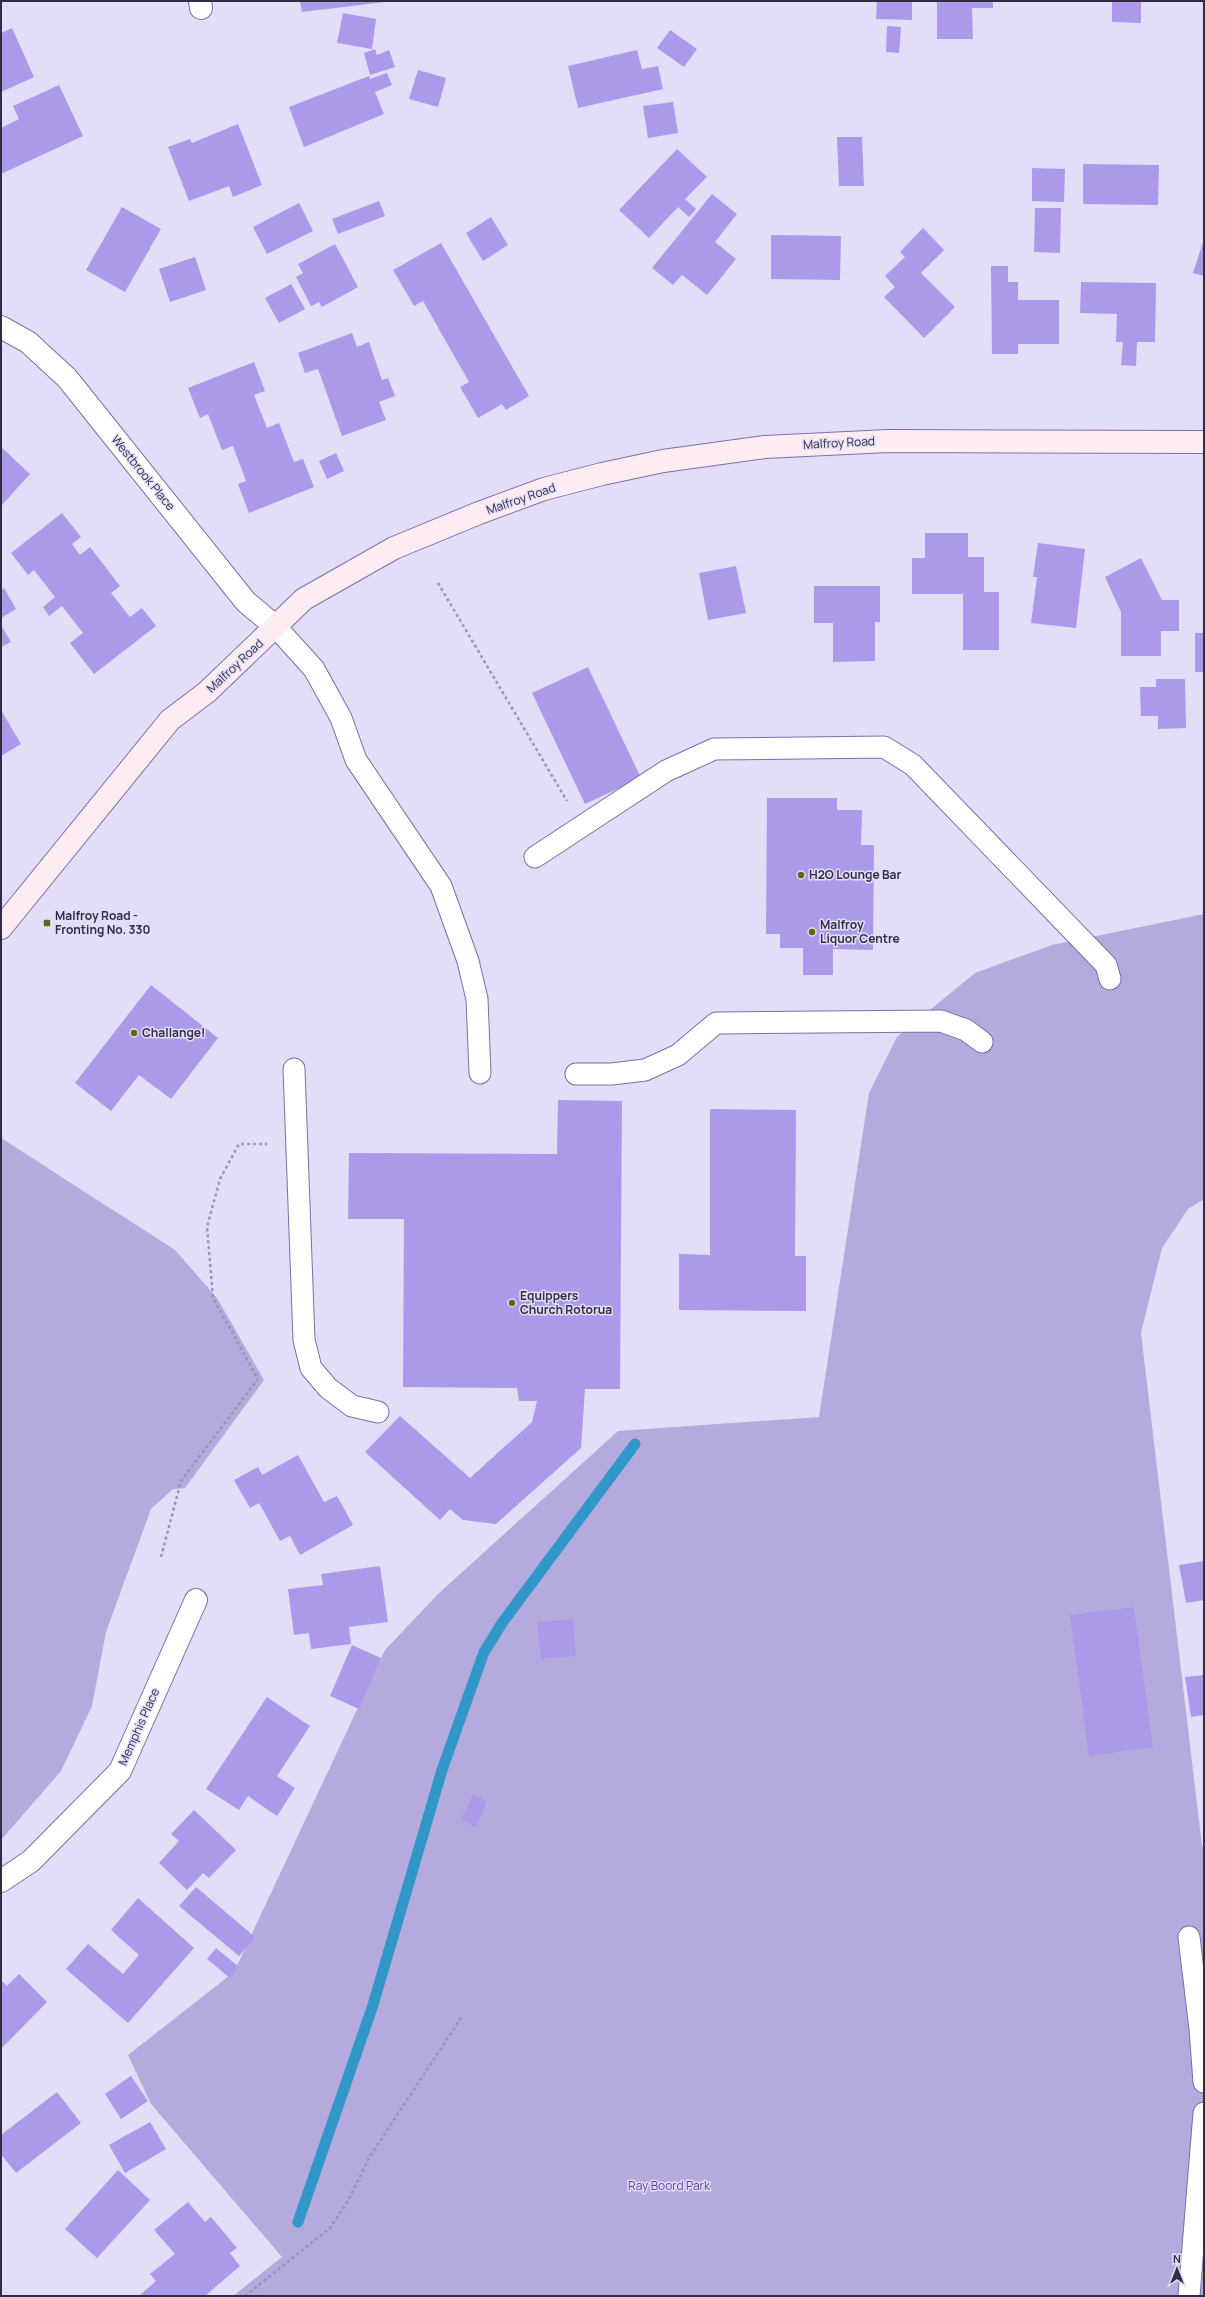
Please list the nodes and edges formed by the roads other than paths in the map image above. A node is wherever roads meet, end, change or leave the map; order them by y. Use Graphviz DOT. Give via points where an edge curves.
graph roads {
  1 [pos="1,327"];
  2 [pos="1204,442"];
  3 [pos="276,627"];
  4 [pos="535,857"];
  5 [pos="1,928"];
  6 [pos="1110,979"];
  7 [pos="982,1042"];
  8 [pos="294,1069"];
  9 [pos="480,1073"];
  10 [pos="576,1074"];
  11 [pos="378,1412"];
  12 [pos="196,1600"];
  13 [pos="1,1881"];
  14 [pos="1189,1937"];
  15 [pos="1204,2082"];
  16 [pos="1204,2113"];
  17 [pos="1189,2296"];
  1 -- 3 [label="street, Westbrook Place" via="28,342 67,378 246,602"];
  2 -- 3 [label="main road, Malfroy Road" via="888,441 765,447 663,460 544,489 394,548 304,599"];
  3 -- 5 [label="main road, Malfroy Road" via="208,692 170,720"];
  3 -- 9 [label="lane" via="314,669 341,718 356,760 441,886 468,961 477,999"];
  4 -- 6 [label="lane" via="666,771 714,749 884,747 913,765 1106,965"];
  7 -- 10 [label="lane" via="966,1030 941,1020 716,1023 678,1055 645,1070 612,1074"];
  8 -- 11 [label="lane" via="304,1340 311,1368 328,1388 352,1406"];
  12 -- 13 [label="street, Memphis Place" via="120,1771 31,1861"];
  14 -- 15 [label="lane"];
  16 -- 17 [label="lane"];
}
